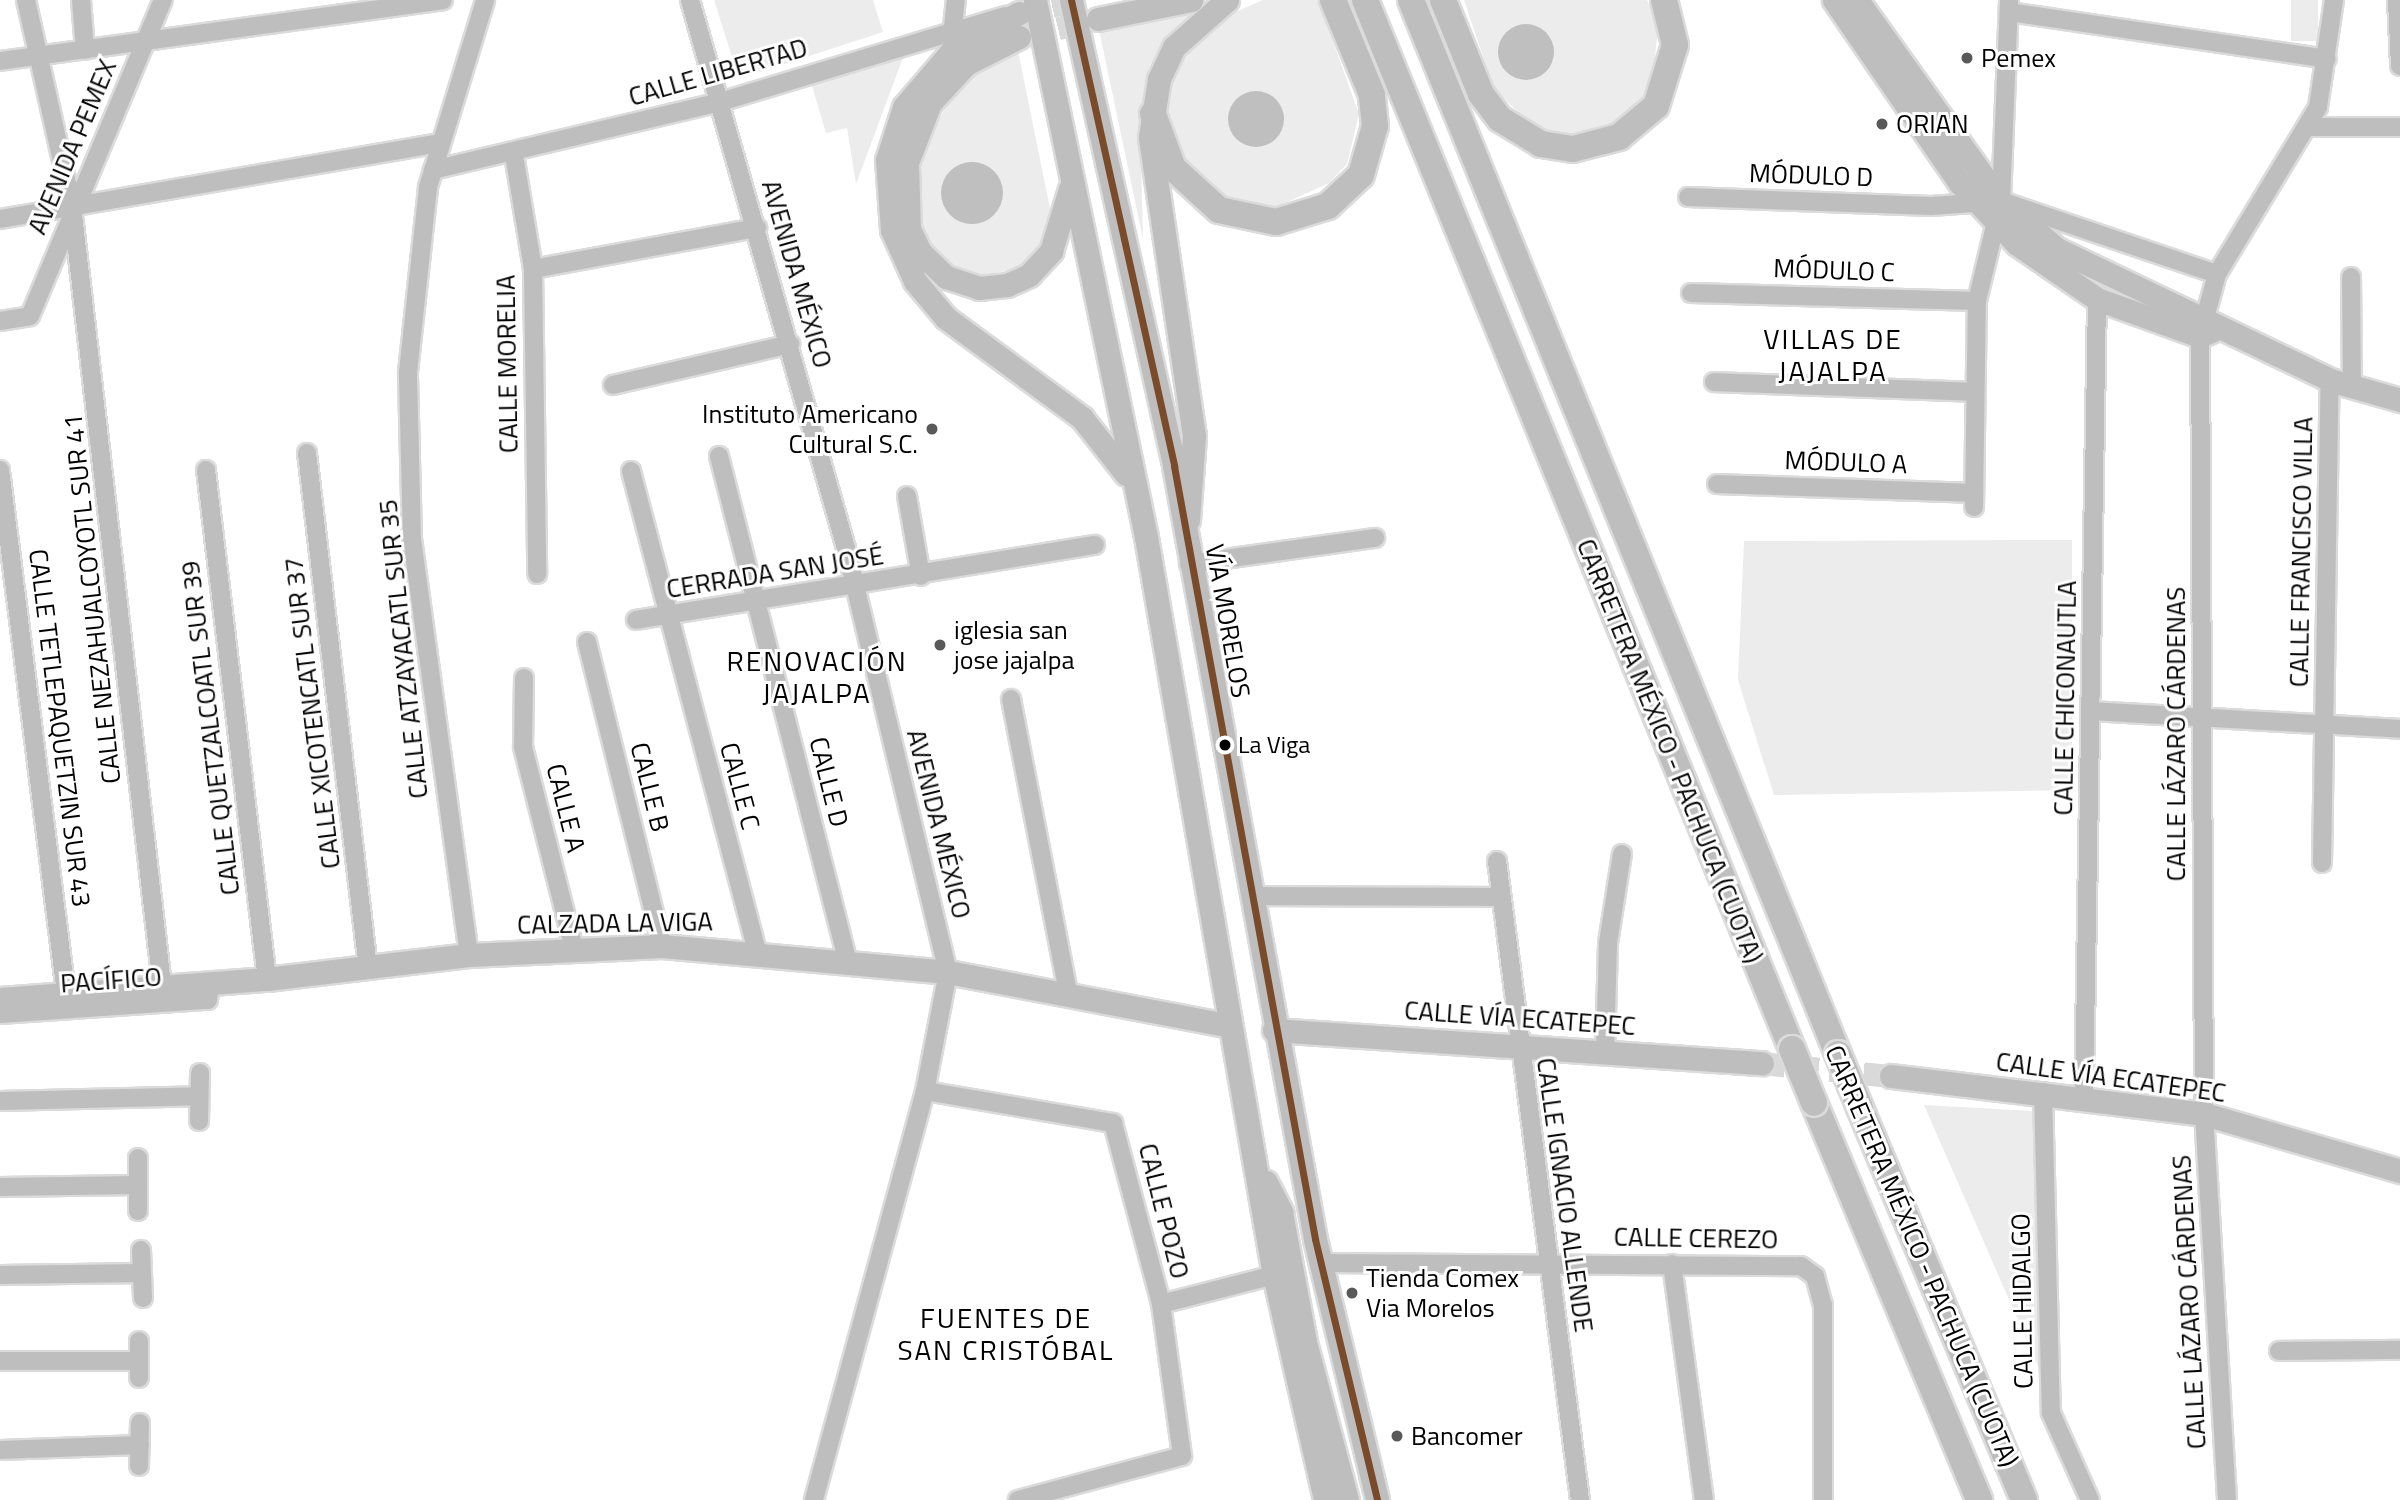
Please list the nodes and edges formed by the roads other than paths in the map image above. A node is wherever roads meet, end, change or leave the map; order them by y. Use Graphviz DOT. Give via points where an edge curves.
graph roads {
  1 [pos="26,0"];
  2 [pos="80,0"];
  3 [pos="163,0"];
  4 [pos="443,0"];
  5 [pos="485,0"];
  6 [pos="690,0"];
  7 [pos="956,0"];
  8 [pos="1071,0"];
  9 [pos="1191,0"];
  10 [pos="1227,0"];
  11 [pos="1333,0"];
  12 [pos="1366,0"];
  13 [pos="1411,0"];
  14 [pos="1443,0"];
  15 [pos="1664,0"];
  16 [pos="1834,0"];
  17 [pos="1857,0"];
  18 [pos="2334,0"];
  19 [pos="2398,0"];
  20 [pos="2009,6"];
  21 [pos="1023,9"];
  22 [pos="1098,19"];
  23 [pos="953,27"];
  24 [pos="1019,37"];
  25 [pos="146,43"];
  26 [pos="85,50"];
  27 [pos="36,56"];
  28 [pos="2327,59"];
  29 [pos="0,61"];
  30 [pos="2400,66"];
  31 [pos="720,102"];
  32 [pos="1153,114"];
  33 [pos="2306,127"];
  34 [pos="2400,127"];
  35 [pos="440,143"];
  36 [pos="514,155"];
  37 [pos="1070,165"];
  38 [pos="433,170"];
  39 [pos="1688,197"];
  40 [pos="1976,204"];
  41 [pos="72,206"];
  42 [pos="1997,211"];
  43 [pos="0,219"];
  44 [pos="757,228"];
  45 [pos="533,269"];
  46 [pos="2217,274"];
  47 [pos="2351,277"];
  48 [pos="1690,293"];
  49 [pos="2097,299"];
  50 [pos="1977,300"];
  51 [pos="0,321"];
  52 [pos="2206,327"];
  53 [pos="790,344"];
  54 [pos="1714,382"];
  55 [pos="2341,383"];
  56 [pos="613,385"];
  57 [pos="1975,392"];
  58 [pos="2400,400"];
  59 [pos="307,453"];
  60 [pos="719,456"];
  61 [pos="0,470"];
  62 [pos="206,470"];
  63 [pos="631,471"];
  64 [pos="1717,484"];
  65 [pos="1137,495"];
  66 [pos="907,496"];
  67 [pos="1184,537"];
  68 [pos="1375,538"];
  69 [pos="1095,545"];
  70 [pos="1189,564"];
  71 [pos="537,574"];
  72 [pos="921,576"];
  73 [pos="855,586"];
  74 [pos="756,601"];
  75 [pos="667,615"];
  76 [pos="636,620"];
  77 [pos="587,642"];
  78 [pos="524,678"];
  79 [pos="1011,699"];
  80 [pos="2091,710"];
  81 [pos="2202,715"];
  82 [pos="2324,724"];
  83 [pos="2400,729"];
  84 [pos="1622,854"];
  85 [pos="1497,861"];
  86 [pos="2322,863"];
  87 [pos="1251,896"];
  88 [pos="1500,897"];
  89 [pos="662,946"];
  90 [pos="574,949"];
  91 [pos="757,951"];
  92 [pos="469,955"];
  93 [pos="846,959"];
  94 [pos="368,968"];
  95 [pos="948,972"];
  96 [pos="267,979"];
  97 [pos="211,982"];
  98 [pos="162,985"];
  99 [pos="1068,992"];
  100 [pos="66,993"];
  101 [pos="0,999"];
  102 [pos="0,1014"];
  103 [pos="1227,1025"];
  104 [pos="1274,1030"];
  105 [pos="1517,1044"];
  106 [pos="1605,1051"];
  107 [pos="1762,1063"];
  108 [pos="200,1073"];
  109 [pos="1891,1076"];
  110 [pos="925,1091"];
  111 [pos="2043,1092"];
  112 [pos="199,1096"];
  113 [pos="2084,1098"];
  114 [pos="0,1101"];
  115 [pos="2204,1114"];
  116 [pos="199,1121"];
  117 [pos="138,1158"];
  118 [pos="1257,1166"];
  119 [pos="2400,1171"];
  120 [pos="138,1185"];
  121 [pos="0,1187"];
  122 [pos="138,1211"];
  123 [pos="141,1250"];
  124 [pos="1549,1262"];
  125 [pos="1321,1263"];
  126 [pos="1672,1264"];
  127 [pos="142,1273"];
  128 [pos="0,1275"];
  129 [pos="1275,1275"];
  130 [pos="143,1298"];
  131 [pos="1161,1304"];
  132 [pos="139,1341"];
  133 [pos="2400,1350"];
  134 [pos="2279,1351"];
  135 [pos="0,1361"];
  136 [pos="140,1423"];
  137 [pos="139,1445"];
  138 [pos="0,1450"];
  139 [pos="139,1466"];
  140 [pos="814,1500"];
  141 [pos="1018,1500"];
  142 [pos="1325,1500"];
  143 [pos="1348,1500"];
  144 [pos="1377,1500"];
  145 [pos="1580,1500"];
  146 [pos="1704,1500"];
  147 [pos="1823,1500"];
  148 [pos="1979,1500"];
  149 [pos="2024,1500"];
  150 [pos="2090,1500"];
  151 [pos="2227,1500"];
  1 -- 27 [label="street, CALLE NEZAHUALCOYOTL SUR 41"];
  2 -- 26 [label="street"];
  3 -- 25 [label="street, AVENIDA PEMEX"];
  4 -- 25 [label="street"];
  5 -- 35 [label="street, CALLE ATZAYACATL SUR 35"];
  6 -- 31 [label="street, AVENIDA MÉXICO"];
  7 -- 23 [label="street"];
  8 -- 67 [label="main road, VÍA MORELOS"];
  9 -- 22 [label="main road"];
  10 -- 32 [label="main road" via="1174,47"];
  11 -- 32 [label="highway" via="1367,81 1375,126 1361,175 1328,206 1276,222 1219,210 1173,168"];
  12 -- 148 [label="highway, CARRETERA MÉXICO - PACHUCA (CUOTA), bridge"];
  13 -- 149 [label="highway, CARRETERA MÉXICO - PACHUCA (CUOTA), bridge" via="1860,1108"];
  14 -- 15 [label="highway" via="1495,113 1526,138 1573,149 1619,137 1656,106 1675,53"];
  16 -- 40 [label="main road"];
  17 -- 42 [label="main road"];
  18 -- 28 [label="street, CALLE LÁZARO CÁRDENAS"];
  19 -- 30 [label="street"];
  20 -- 28 [label="street"];
  20 -- 42 [label="street"];
  21 -- 23 [label="street, CALLE LIBERTAD"];
  21 -- 37 [label="main road"];
  21 -- 65 [label="main road" via="951,52 905,107 887,160 892,230 915,281 946,318 1096,430"];
  23 -- 31 [label="street, CALLE LIBERTAD"];
  24 -- 37 [label="main road" via="966,64 922,117 905,181 914,241 928,261 957,282 993,288 1020,280 1057,240"];
  25 -- 26 [label="street"];
  25 -- 41 [label="street, AVENIDA PEMEX"];
  26 -- 27 [label="street"];
  27 -- 29 [label="street"];
  27 -- 41 [label="street, CALLE NEZAHUALCOYOTL SUR 41"];
  28 -- 33 [label="street, CALLE LÁZARO CÁRDENAS" via="2318,107"];
  31 -- 36 [label="street, CALLE LIBERTAD"];
  31 -- 44 [label="street, AVENIDA MÉXICO"];
  32 -- 67 [label="main road" via="1149,155 1194,436"];
  33 -- 34 [label="street"];
  33 -- 46 [label="street, CALLE LÁZARO CÁRDENAS"];
  35 -- 38 [label="street, CALLE ATZAYACATL SUR 35"];
  35 -- 41 [label="street"];
  36 -- 38 [label="street, CALLE LIBERTAD"];
  36 -- 45 [label="street, CALLE MORELIA"];
  37 -- 65 [label="main road"];
  38 -- 92 [label="street, CALLE ATZAYACATL SUR 35" via="408,372 412,540"];
  39 -- 40 [label="street, MÓDULO D"];
  40 -- 42 [label="main road"];
  41 -- 43 [label="street"];
  41 -- 51 [label="street, AVENIDA PEMEX" via="30,316"];
  41 -- 98 [label="street, CALLE NEZAHUALCOYOTL SUR 41"];
  42 -- 46 [label="street"];
  42 -- 49 [label="main road"];
  42 -- 50 [label="street"];
  42 -- 52 [label="main road"];
  44 -- 45 [label="street"];
  44 -- 53 [label="street, AVENIDA MÉXICO"];
  45 -- 71 [label="street, CALLE MORELIA"];
  46 -- 52 [label="street, CALLE LÁZARO CÁRDENAS"];
  47 -- 55 [label="street, CALLE FRANCISCO VILLA"];
  48 -- 50 [label="street, MÓDULO C"];
  49 -- 52 [label="main road"];
  49 -- 80 [label="street, CALLE CHICONAUTLA"];
  50 -- 57 [label="street"];
  52 -- 55 [label="main road"];
  52 -- 81 [label="street, CALLE LÁZARO CÁRDENAS"];
  53 -- 56 [label="street"];
  53 -- 73 [label="street, AVENIDA MÉXICO"];
  54 -- 57 [label="street"];
  55 -- 58 [label="main road"];
  55 -- 82 [label="street, CALLE FRANCISCO VILLA"];
  57 -- 64 [label="street, MÓDULO A" via="1974,500"];
  59 -- 94 [label="street, CALLE XICOTENCATL SUR 37"];
  60 -- 74 [label="street, CALLE D"];
  61 -- 100 [label="street, CALLE TETLEPAQUETZIN SUR 43"];
  62 -- 96 [label="street, CALLE QUETZALCOATL SUR 39"];
  63 -- 75 [label="street, CALLE C"];
  65 -- 103 [label="main road"];
  66 -- 72 [label="street, CERRADA SAN JOSÉ"];
  67 -- 70 [label="main road, VÍA MORELOS"];
  68 -- 70 [label="street"];
  69 -- 72 [label="street, CERRADA SAN JOSÉ"];
  70 -- 87 [label="main road, VÍA MORELOS"];
  72 -- 73 [label="street, CERRADA SAN JOSÉ"];
  73 -- 74 [label="street, CERRADA SAN JOSÉ"];
  73 -- 95 [label="street, AVENIDA MÉXICO"];
  74 -- 75 [label="street, CERRADA SAN JOSÉ"];
  74 -- 93 [label="street, CALLE D"];
  75 -- 76 [label="street, CERRADA SAN JOSÉ"];
  75 -- 91 [label="street, CALLE C"];
  77 -- 89 [label="street, CALLE B"];
  78 -- 90 [label="street, CALLE A" via="523,747"];
  79 -- 99 [label="street"];
  80 -- 81 [label="street"];
  80 -- 113 [label="street, CALLE CHICONAUTLA"];
  81 -- 82 [label="street"];
  81 -- 115 [label="street, CALLE LÁZARO CÁRDENAS"];
  82 -- 83 [label="street"];
  82 -- 86 [label="street, CALLE FRANCISCO VILLA"];
  84 -- 106 [label="street" via="1608,943"];
  85 -- 88 [label="street, CALLE IGNACIO ALLENDE"];
  87 -- 88 [label="street"];
  87 -- 104 [label="main road, VÍA MORELOS"];
  88 -- 105 [label="street, CALLE IGNACIO ALLENDE"];
  89 -- 90 [label="main road, CALZADA LA VIGA"];
  89 -- 91 [label="main road, CALZADA LA VIGA"];
  90 -- 92 [label="main road, CALZADA LA VIGA"];
  91 -- 93 [label="main road, CALZADA LA VIGA"];
  92 -- 94 [label="main road, CALZADA LA VIGA"];
  93 -- 95 [label="main road, CALZADA LA VIGA"];
  94 -- 96 [label="main road, CALZADA LA VIGA"];
  95 -- 99 [label="main road, CALZADA LA VIGA"];
  95 -- 110 [label="street, AVENIDA MÉXICO"];
  96 -- 97 [label="main road, CALZADA LA VIGA"];
  97 -- 98 [label="main road, CALZADA LA VIGA"];
  97 -- 102 [label="street, PACÍFICO" via="208,1000"];
  98 -- 100 [label="main road, CALZADA LA VIGA"];
  99 -- 103 [label="main road, CALZADA LA VIGA"];
  100 -- 101 [label="main road, CALZADA LA VIGA"];
  103 -- 118 [label="main road"];
  104 -- 105 [label="main road, CALLE VÍA ECATEPEC"];
  104 -- 125 [label="main road, VÍA MORELOS"];
  105 -- 106 [label="main road, CALLE VÍA ECATEPEC"];
  105 -- 124 [label="street, CALLE IGNACIO ALLENDE"];
  106 -- 107 [label="main road, CALLE VÍA ECATEPEC"];
  108 -- 112 [label="street"];
  109 -- 111 [label="main road, CALLE VÍA ECATEPEC"];
  110 -- 131 [label="street, CALLE POZO" via="1104,1118 1116,1132"];
  110 -- 140 [label="street, AVENIDA MÉXICO"];
  111 -- 113 [label="main road, CALLE VÍA ECATEPEC"];
  111 -- 150 [label="street, CALLE HIDALGO" via="2051,1413"];
  112 -- 114 [label="street"];
  112 -- 116 [label="street"];
  113 -- 115 [label="main road, CALLE VÍA ECATEPEC"];
  115 -- 119 [label="main road, CALLE VÍA ECATEPEC"];
  115 -- 151 [label="street, CALLE LÁZARO CÁRDENAS"];
  117 -- 120 [label="street"];
  118 -- 129 [label="main road"];
  118 -- 143 [label="main road" via="1281,1212 1306,1342"];
  120 -- 121 [label="street"];
  120 -- 122 [label="street"];
  123 -- 127 [label="street"];
  124 -- 125 [label="street, CALLE CEREZO"];
  124 -- 126 [label="street, CALLE CEREZO"];
  124 -- 145 [label="street, CALLE IGNACIO ALLENDE"];
  125 -- 144 [label="main road, VÍA MORELOS"];
  126 -- 146 [label="street"];
  126 -- 147 [label="street, CALLE CEREZO" via="1801,1266 1815,1276 1823,1305"];
  127 -- 128 [label="street"];
  127 -- 130 [label="street"];
  129 -- 131 [label="street"];
  129 -- 142 [label="main road"];
  131 -- 141 [label="street, CALLE POZO" via="1182,1456"];
  132 -- 135 [label="street" via="139,1369"];
  133 -- 134 [label="street"];
  136 -- 137 [label="street"];
  137 -- 138 [label="street"];
  137 -- 139 [label="street"];
}
